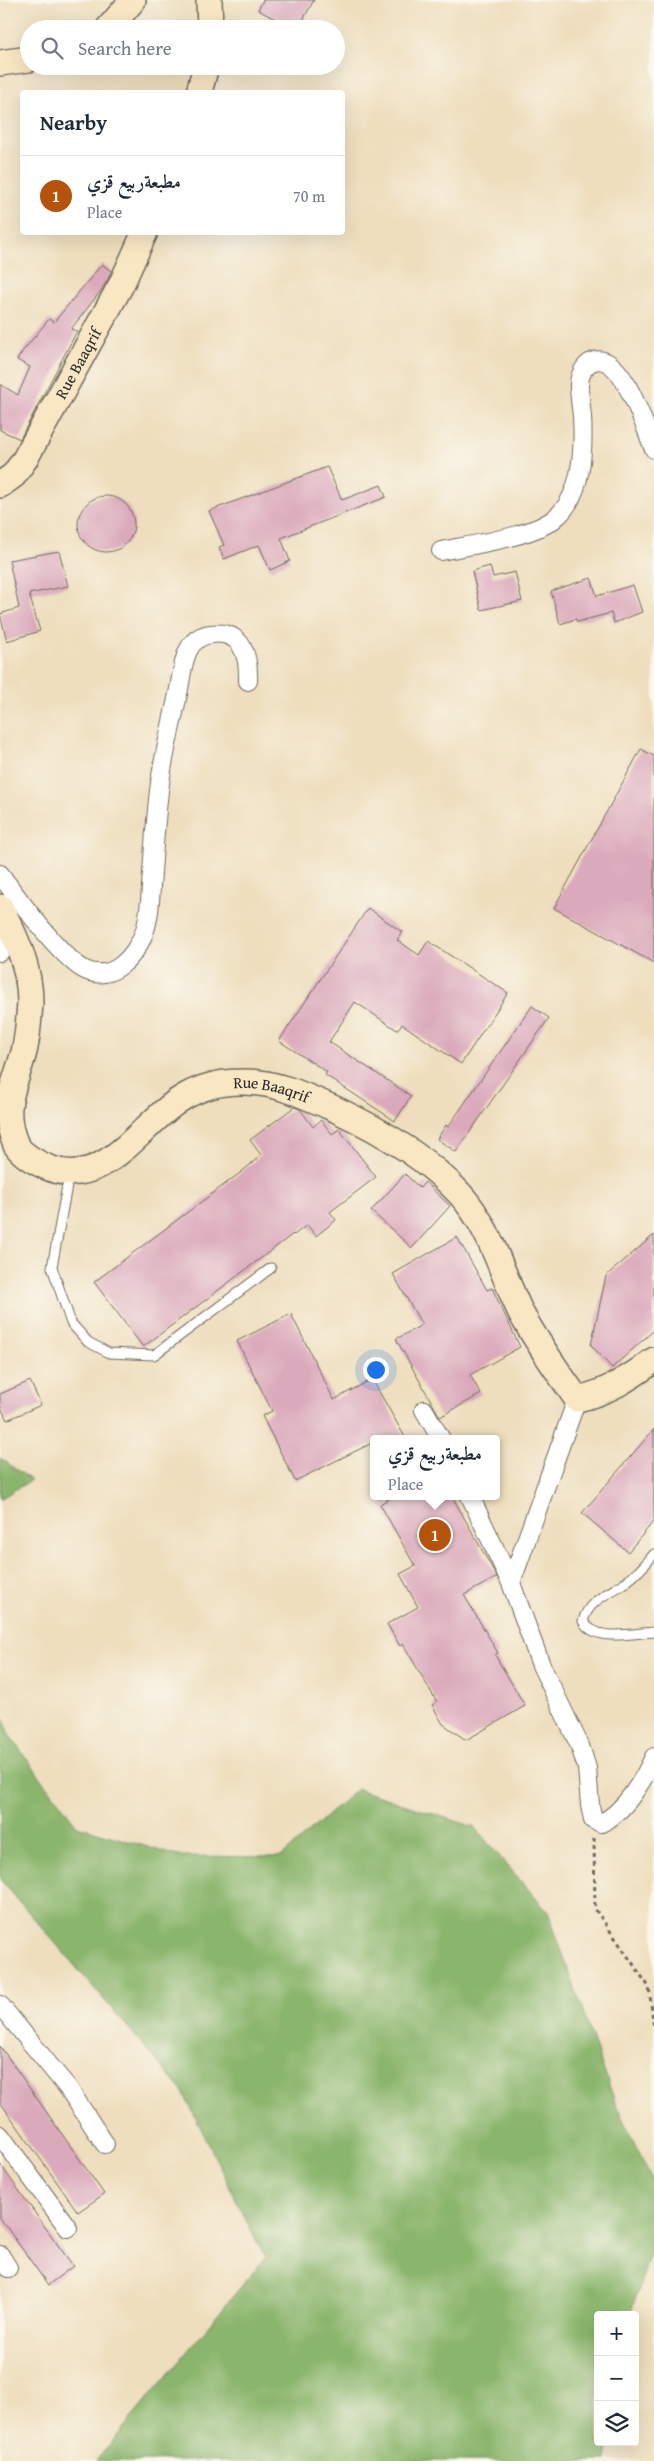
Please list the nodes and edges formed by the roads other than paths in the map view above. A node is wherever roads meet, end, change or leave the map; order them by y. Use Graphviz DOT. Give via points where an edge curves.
graph roads {
  1 [pos="133,0"];
  2 [pos="209,0"];
  3 [pos="116,20"];
  4 [pos="210,20"];
  5 [pos="20,60"];
  6 [pos="0,63"];
  7 [pos="204,75"];
  8 [pos="200,90"];
  9 [pos="144,235"];
  10 [pos="654,449"];
  11 [pos="0,485"];
  12 [pos="441,552"];
  13 [pos="248,681"];
  14 [pos="0,874"];
  15 [pos="4,914"];
  16 [pos="0,952"];
  17 [pos="69,1172"];
  18 [pos="270,1268"];
  19 [pos="654,1360"];
  20 [pos="577,1399"];
  21 [pos="424,1410"];
  22 [pos="439,1435"];
  23 [pos="472,1500"];
  24 [pos="654,1554"];
  25 [pos="511,1583"];
  26 [pos="654,1632"];
  27 [pos="654,1757"];
  28 [pos="0,2005"];
  29 [pos="0,2135"];
  30 [pos="105,2144"];
  31 [pos="68,2228"];
  1 -- 3 [label="street"];
  2 -- 4 [label="street"];
  5 -- 6 [label="street"];
  7 -- 8 [label="street"];
  9 -- 11 [label="street, Rue Baaqrif" via="124,279 25,459 14,475"];
  10 -- 12 [label="street" via="617,369 605,360 589,363 582,371 579,384 581,462 573,493 564,509 554,520 519,533"];
  13 -- 14 [label="street" via="249,663 245,650 237,640 220,633 205,634 196,639 184,656 160,781 150,904 144,932 123,965 112,972 100,973 85,970 70,959"];
  15 -- 16 [label="street"];
  15 -- 17 [label="street, Rue Baaqrif" via="22,954 30,1001 24,1052 2,1109 6,1127 16,1146 28,1157 57,1171"];
  17 -- 18 [label="lane" via="52,1267 71,1323 88,1342 109,1353 154,1356"];
  17 -- 20 [label="street, Rue Baaqrif" via="86,1170 106,1162 185,1096 212,1085 270,1084 311,1098 361,1121 405,1147 462,1196 484,1229 522,1315"];
  19 -- 20 [label="street" via="620,1383 596,1395"];
  20 -- 25 [label="street"];
  21 -- 22 [label="street"];
  23 -- 25 [label="street"];
  24 -- 26 [label="lane" via="627,1582 591,1604 583,1621 587,1628 600,1634"];
  25 -- 27 [label="street" via="541,1665 584,1757 594,1820 601,1823 611,1817 638,1787"];
  28 -- 30 [label="street" via="68,2088"];
  29 -- 31 [label="street"];
}
